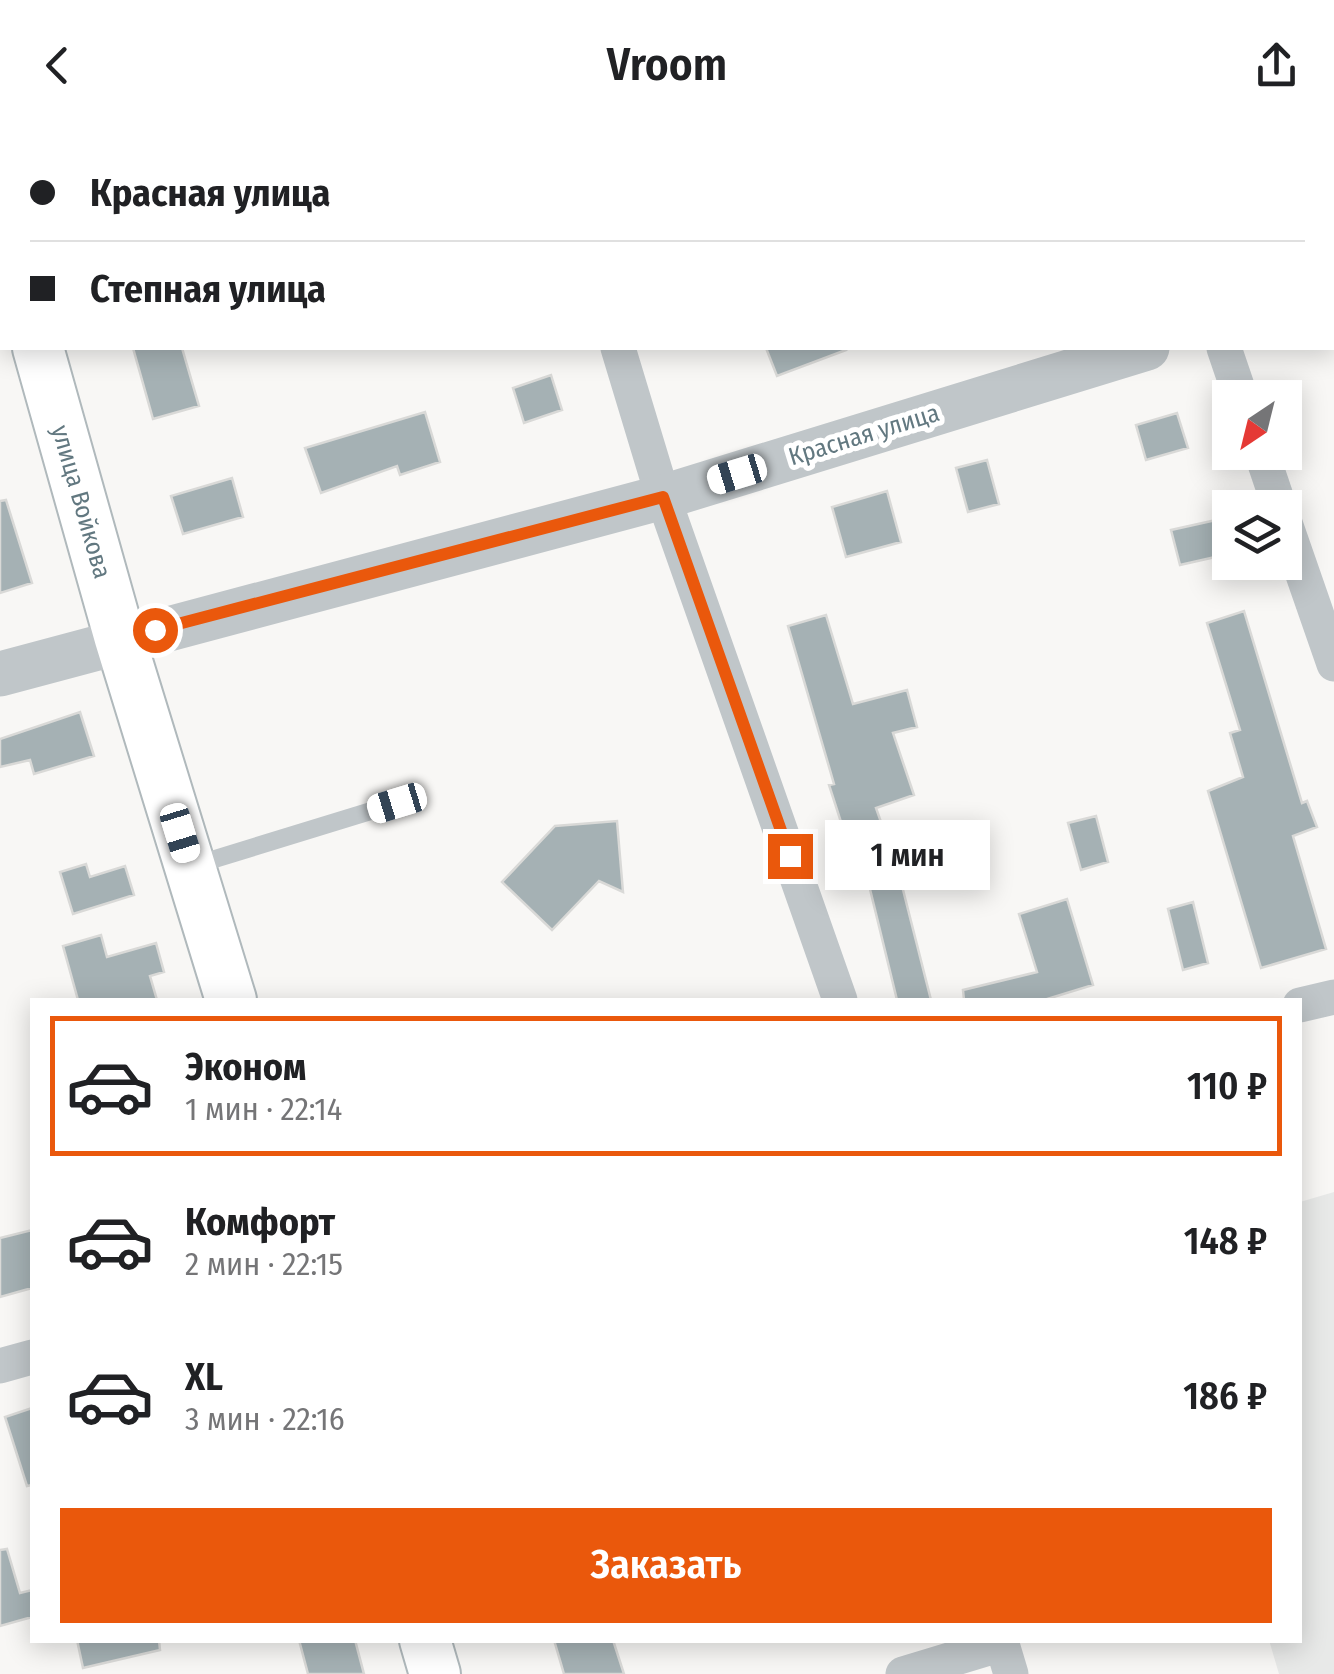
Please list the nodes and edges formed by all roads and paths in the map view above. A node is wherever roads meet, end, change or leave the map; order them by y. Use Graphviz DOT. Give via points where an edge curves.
graph roads {
  1 [pos="39,350"];
  2 [pos="619,350"];
  3 [pos="1141,350"];
  4 [pos="1225,350"];
  5 [pos="1236,380"];
  6 [pos="663,497"];
  7 [pos="1302,572"];
  8 [pos="120,639"];
  9 [pos="1334,664"];
  10 [pos="0,674"];
  11 [pos="397,803"];
  12 [pos="190,867"];
  13 [pos="1334,997"];
  14 [pos="230,998"];
  15 [pos="839,998"];
  16 [pos="1302,1005"];
  17 [pos="30,1358"];
  18 [pos="0,1366"];
  19 [pos="426,1643"];
  20 [pos="435,1674"];
  21 [pos="903,1674"];
  22 [pos="1012,1674"];
  1 -- 8 [label="main road, улица Войкова"];
  2 -- 6 [label="street"];
  3 -- 6 [label="street, Красная улица"];
  4 -- 5 [label="street"];
  6 -- 8 [label="street, Красная улица"];
  6 -- 15 [label="street"];
  7 -- 9 [label="street"];
  8 -- 10 [label="street, Красная улица"];
  8 -- 12 [label="main road, улица Войкова"];
  11 -- 12 [label="lane"];
  12 -- 14 [label="main road, улица Войкова"];
  13 -- 16 [label="street"];
  17 -- 18 [label="street"];
  19 -- 20 [label="main road"];
  21 -- 22 [label="street" via="1002,1644"];
}
